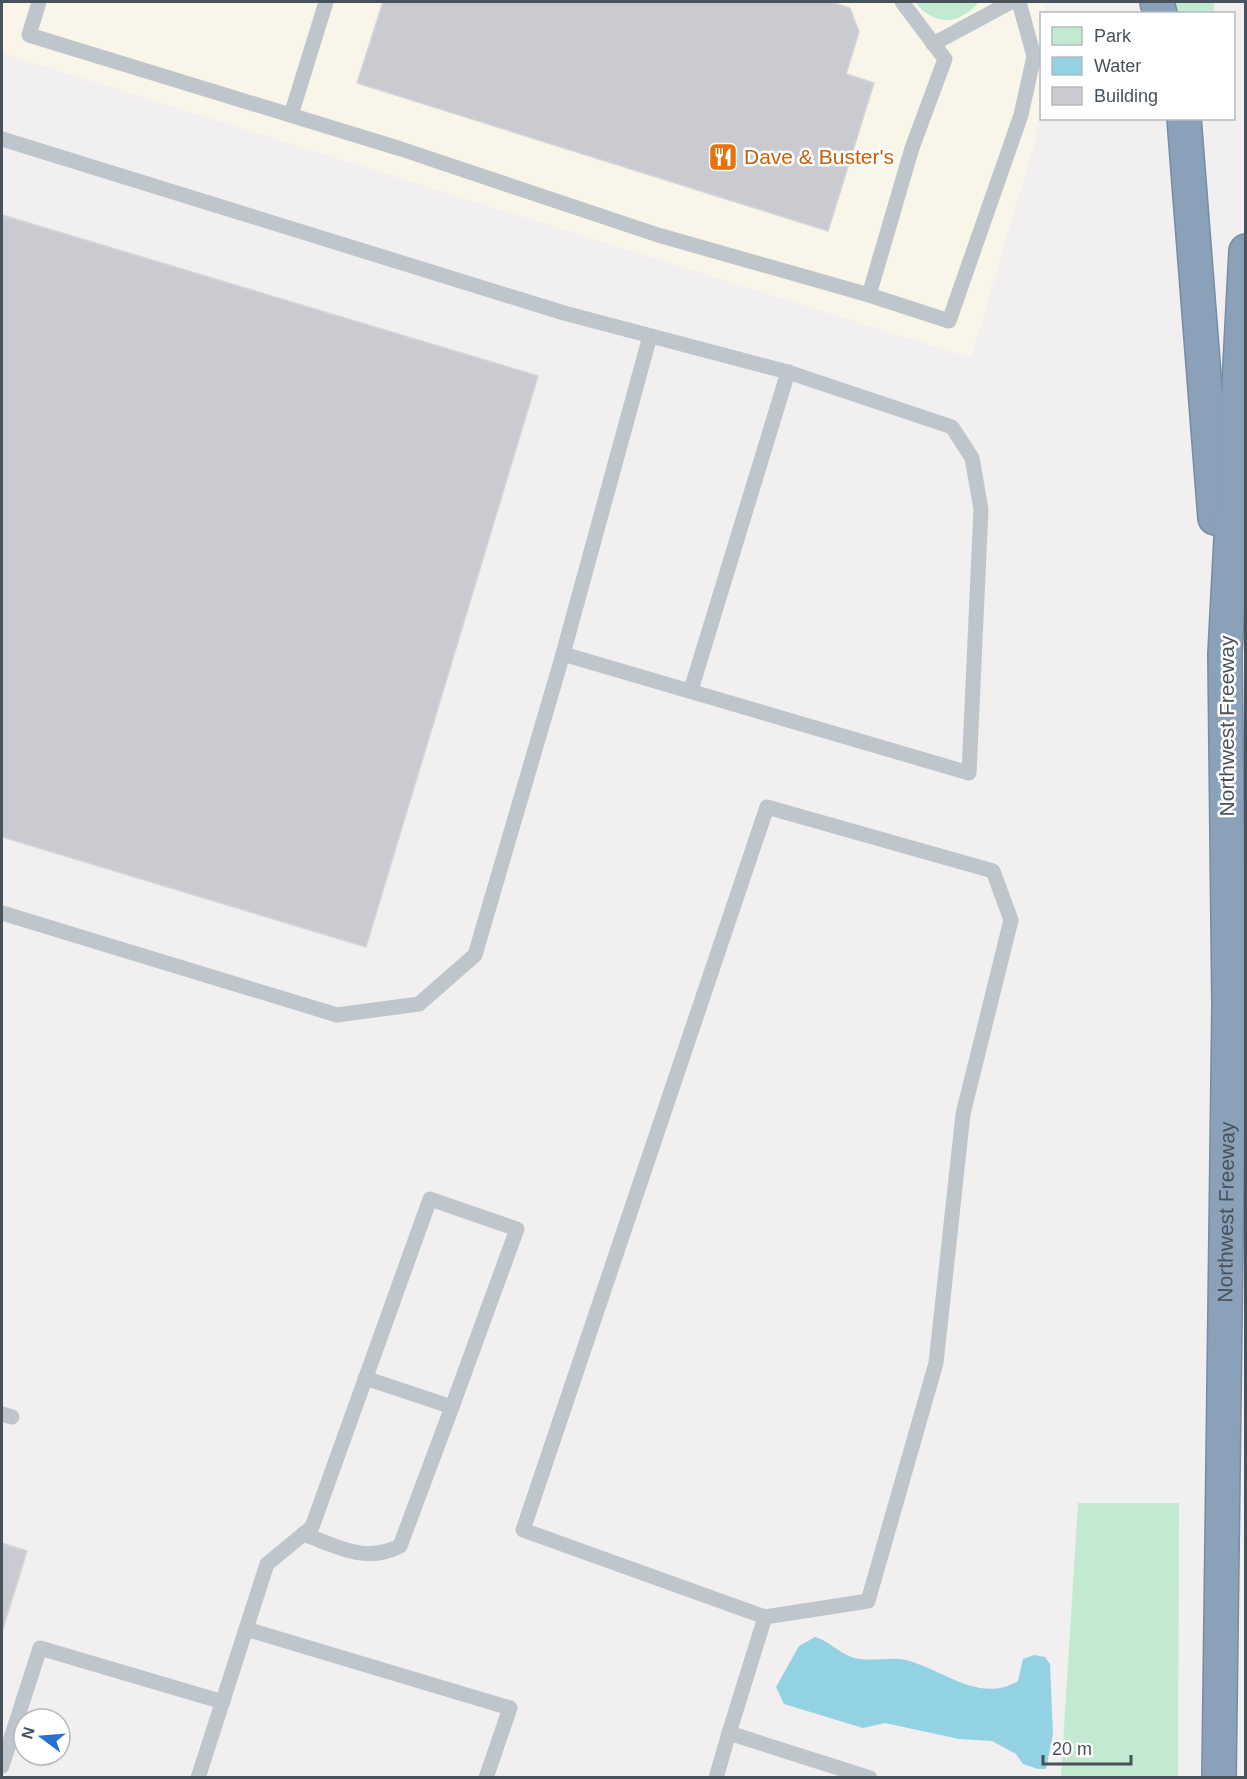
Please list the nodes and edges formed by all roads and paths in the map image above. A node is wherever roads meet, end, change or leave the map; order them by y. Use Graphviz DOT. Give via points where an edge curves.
graph roads {
  1 [pos="39,2"];
  2 [pos="326,2"];
  3 [pos="902,2"];
  4 [pos="1011,2"];
  5 [pos="1019,2"];
  6 [pos="933,44"];
  7 [pos="291,116"];
  8 [pos="1184,120"];
  9 [pos="2,139"];
  10 [pos="1245,251"];
  11 [pos="869,295"];
  12 [pos="650,336"];
  13 [pos="788,372"];
  14 [pos="563,654"];
  15 [pos="1225,654"];
  16 [pos="691,690"];
  17 [pos="2,913"];
  18 [pos="365,1378"];
  19 [pos="452,1407"];
  20 [pos="303,1534"];
  21 [pos="765,1617"];
  22 [pos="246,1629"];
  23 [pos="223,1702"];
  24 [pos="729,1733"];
  25 [pos="2,1766"];
  26 [pos="198,1778"];
  27 [pos="486,1778"];
  28 [pos="716,1778"];
  29 [pos="870,1778"];
  30 [pos="1219,1778"];
  1 -- 7 [label="lane" via="29,34"];
  2 -- 7 [label="lane"];
  3 -- 6 [label="lane"];
  4 -- 6 [label="lane"];
  5 -- 11 [label="lane" via="1034,56 1021,115 949,321"];
  6 -- 11 [label="lane" via="945,59 912,148"];
  7 -- 11 [label="lane" via="658,235"];
  8 -- 15 [label="highway"];
  9 -- 12 [label="lane" via="564,313"];
  10 -- 15 [label="highway, Northwest Freeway"];
  12 -- 13 [label="lane"];
  12 -- 14 [label="lane"];
  13 -- 16 [label="lane"];
  13 -- 16 [label="lane" via="952,427 972,458 981,509 969,773"];
  14 -- 16 [label="lane"];
  14 -- 17 [label="lane" via="475,955 419,1004 337,1016"];
  15 -- 30 [label="highway, Northwest Freeway" via="1229,1006"];
  18 -- 19 [label="lane"];
  18 -- 19 [label="lane" via="430,1199 517,1229"];
  18 -- 20 [label="lane" via="312,1527"];
  19 -- 20 [label="lane" via="400,1546 364,1556"];
  20 -- 22 [label="lane" via="267,1564"];
  21 -- 21 [label="lane" via="523,1530 767,807 993,871 1011,920 963,1114 936,1364 868,1601"];
  21 -- 24 [label="lane"];
  22 -- 23 [label="lane"];
  22 -- 27 [label="lane" via="510,1708"];
  23 -- 25 [label="lane" via="40,1648"];
  23 -- 26 [label="lane"];
  24 -- 28 [label="lane"];
  24 -- 29 [label="lane"];
}
